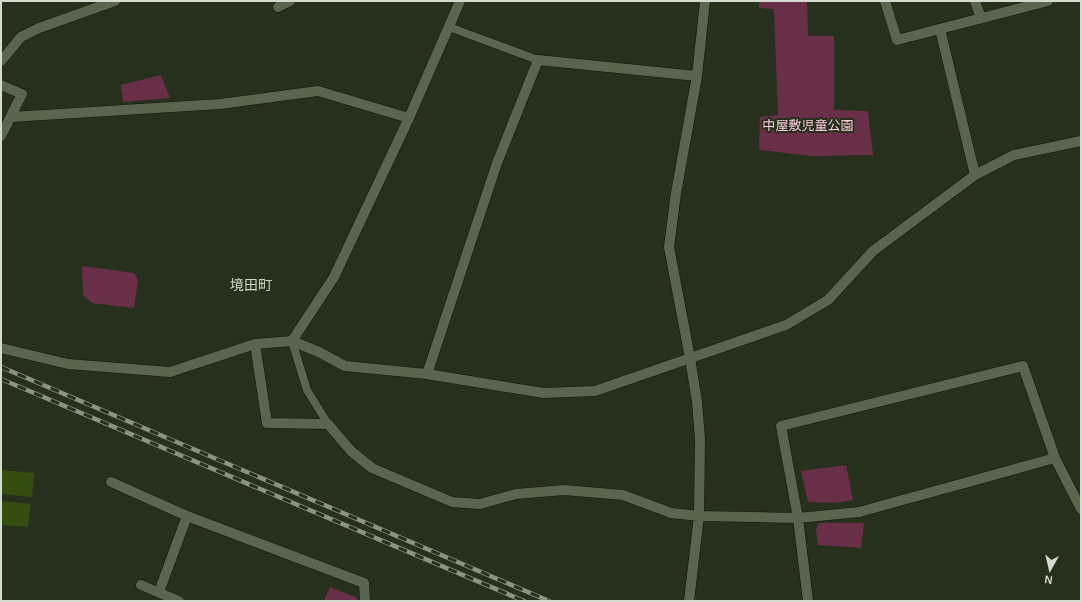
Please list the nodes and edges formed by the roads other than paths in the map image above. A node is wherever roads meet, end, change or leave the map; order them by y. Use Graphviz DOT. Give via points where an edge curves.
graph roads {
  1 [pos="115,1"];
  2 [pos="290,1"];
  3 [pos="460,1"];
  4 [pos="705,1"];
  5 [pos="885,1"];
  6 [pos="975,1"];
  7 [pos="1048,1"];
  8 [pos="278,6"];
  9 [pos="982,18"];
  10 [pos="449,27"];
  11 [pos="940,29"];
  12 [pos="538,60"];
  13 [pos="1,61"];
  14 [pos="697,76"];
  15 [pos="1,85"];
  16 [pos="11,117"];
  17 [pos="409,118"];
  18 [pos="1,136"];
  19 [pos="1081,141"];
  20 [pos="975,175"];
  21 [pos="292,341"];
  22 [pos="255,344"];
  23 [pos="1,348"];
  24 [pos="690,358"];
  25 [pos="427,374"];
  26 [pos="328,424"];
  27 [pos="1055,458"];
  28 [pos="111,482"];
  29 [pos="1081,509"];
  30 [pos="187,516"];
  31 [pos="699,516"];
  32 [pos="798,518"];
  33 [pos="140,585"];
  34 [pos="159,592"];
  35 [pos="179,601"];
  36 [pos="365,601"];
  37 [pos="689,601"];
  38 [pos="808,601"];
  1 -- 13 [label="street" via="21,37"];
  2 -- 8 [label="street"];
  3 -- 10 [label="street"];
  4 -- 14 [label="street"];
  5 -- 11 [label="street" via="897,40"];
  6 -- 9 [label="street"];
  7 -- 9 [label="street"];
  9 -- 11 [label="street"];
  10 -- 12 [label="lane"];
  10 -- 17 [label="street"];
  11 -- 20 [label="street"];
  12 -- 14 [label="street"];
  12 -- 25 [label="street" via="496,163"];
  14 -- 24 [label="street" via="669,247"];
  15 -- 16 [label="street" via="22,94"];
  16 -- 17 [label="street" via="220,104 318,91"];
  16 -- 18 [label="street"];
  17 -- 21 [label="street" via="334,277"];
  19 -- 20 [label="street" via="1014,155"];
  20 -- 24 [label="street" via="873,251 828,300 786,325"];
  21 -- 22 [label="street"];
  21 -- 25 [label="street" via="345,366"];
  21 -- 26 [label="lane" via="307,390"];
  22 -- 23 [label="street" via="170,372 68,364"];
  22 -- 26 [label="street" via="268,423"];
  24 -- 25 [label="street" via="595,391 579,392 543,393"];
  24 -- 31 [label="street" via="700,439"];
  26 -- 31 [label="street" via="351,451 372,468 452,502 480,504 516,494 564,490 623,495 671,513"];
  27 -- 29 [label="street"];
  27 -- 32 [label="street" via="859,512"];
  27 -- 32 [label="street" via="1024,366 781,426"];
  28 -- 30 [label="street"];
  30 -- 34 [label="street"];
  30 -- 36 [label="street" via="364,583"];
  31 -- 32 [label="street"];
  31 -- 37 [label="street"];
  32 -- 38 [label="street"];
  33 -- 34 [label="street"];
  34 -- 35 [label="street"];
}
